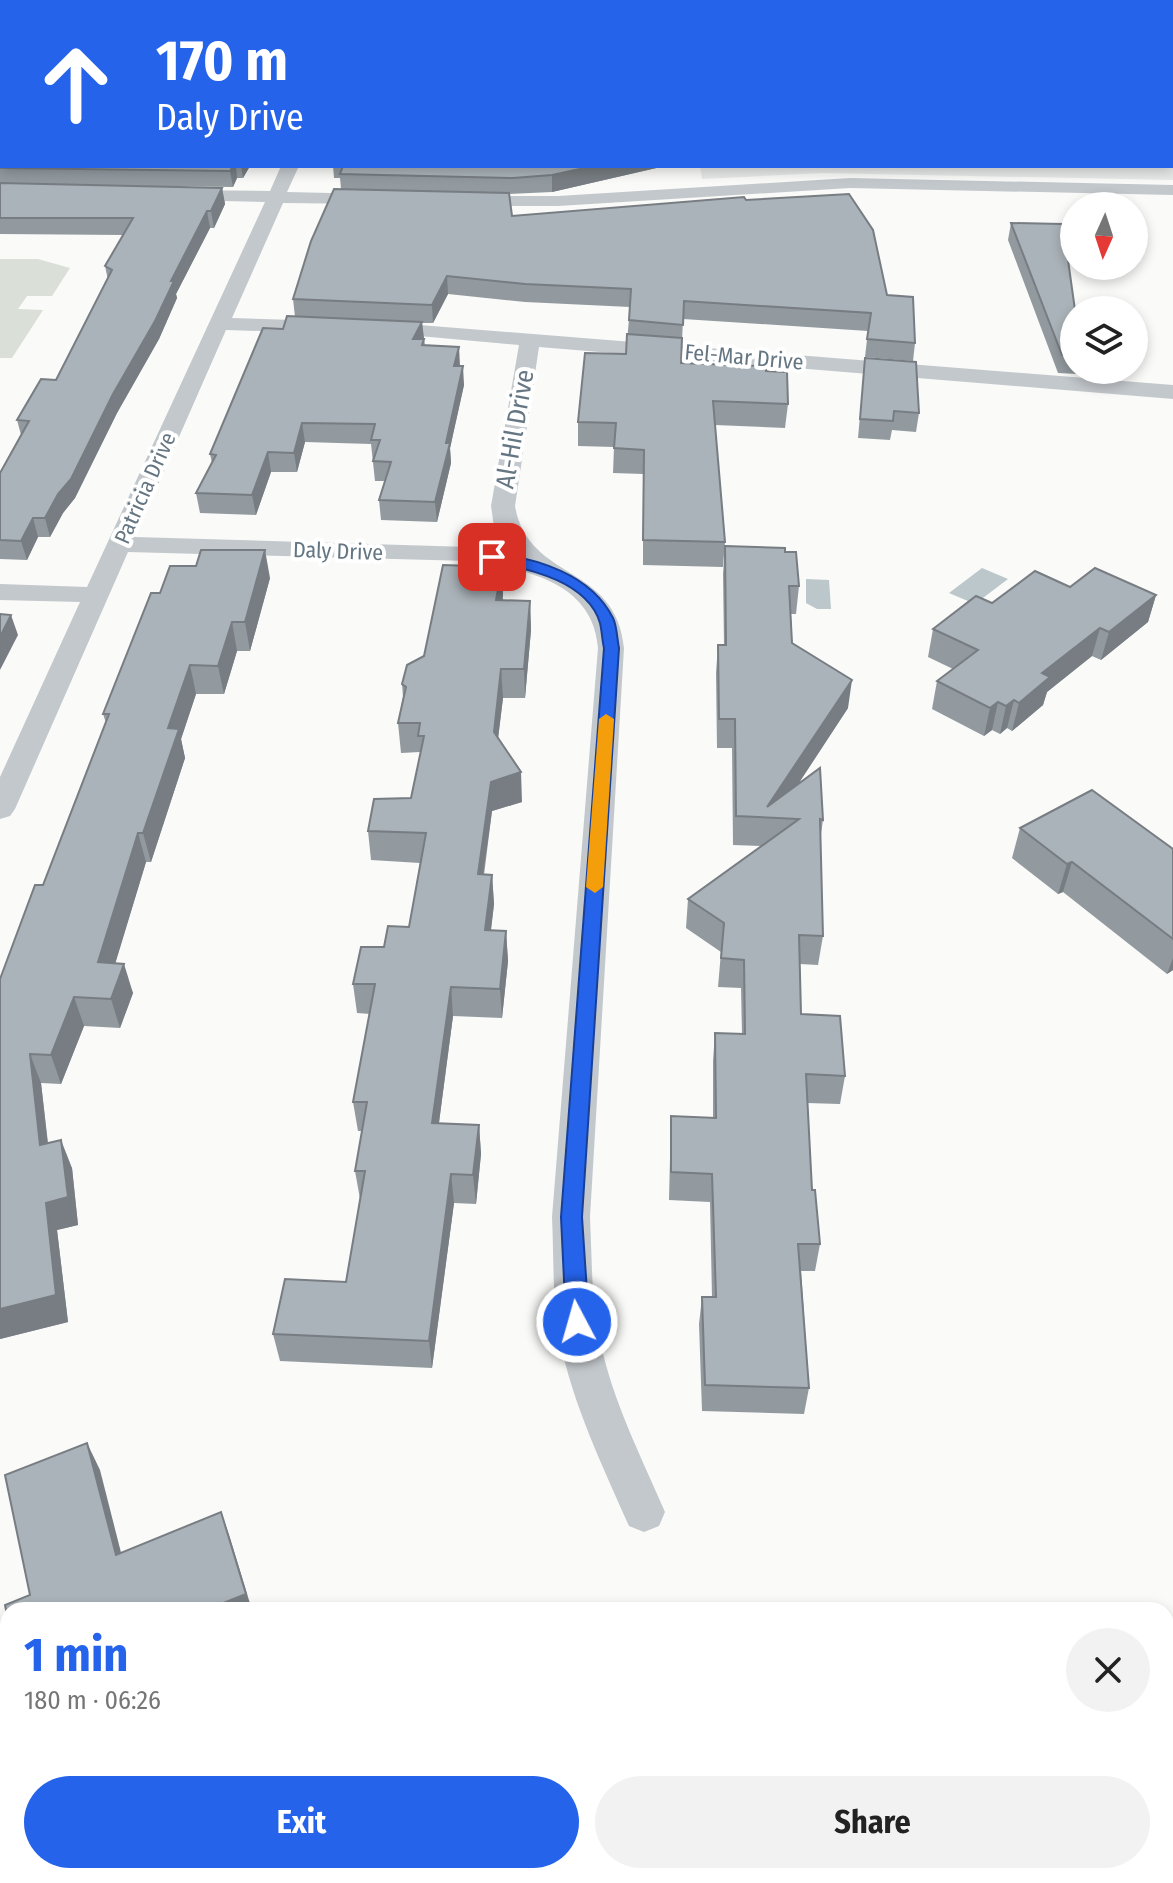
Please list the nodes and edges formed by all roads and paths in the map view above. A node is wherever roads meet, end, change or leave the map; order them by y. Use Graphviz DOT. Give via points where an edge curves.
graph roads {
  1 [pos="289,168"];
  2 [pos="1173,190"];
  3 [pos="154,195"];
  4 [pos="277,197"];
  5 [pos="388,200"];
  6 [pos="451,201"];
  7 [pos="219,324"];
  8 [pos="530,340"];
  9 [pos="1173,392"];
  10 [pos="120,544"];
  11 [pos="555,573"];
  12 [pos="0,592"];
  13 [pos="97,595"];
  14 [pos="0,809"];
  15 [pos="644,1512"];
  1 -- 4 [label="street, Patricia Drive"];
  2 -- 6 [label="street" via="837,184 558,201"];
  3 -- 4 [label="street"];
  4 -- 5 [label="street"];
  4 -- 7 [label="street, Patricia Drive"];
  7 -- 8 [label="street, Fel-Mar Drive"];
  7 -- 10 [label="street, Patricia Drive"];
  8 -- 9 [label="street, Fel-Mar Drive"];
  8 -- 11 [label="street, Al-Hil Drive" via="503,520 519,549"];
  10 -- 11 [label="street, Daly Drive" via="469,554"];
  10 -- 13 [label="street, Patricia Drive"];
  11 -- 15 [label="street, Al-Hil Drive" via="586,593 606,619 611,648 571,1217 574,1300 581,1343"];
  12 -- 13 [label="street"];
  13 -- 14 [label="street, Patricia Drive"];
}
